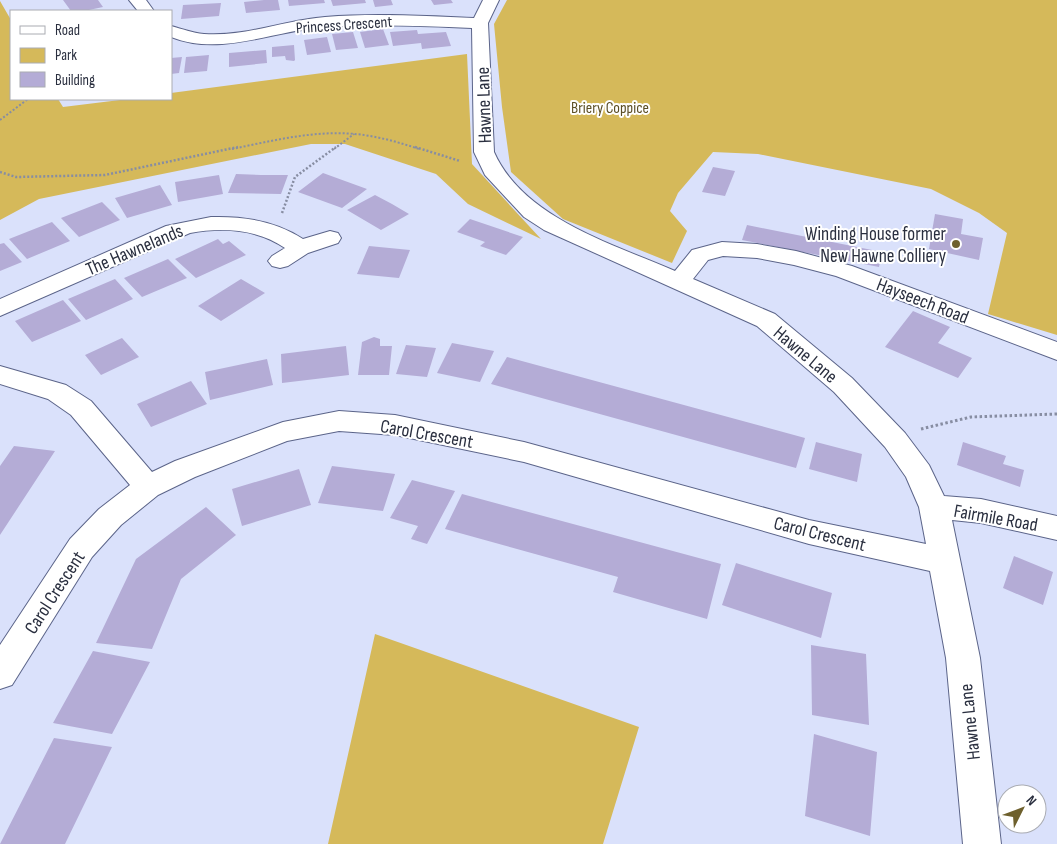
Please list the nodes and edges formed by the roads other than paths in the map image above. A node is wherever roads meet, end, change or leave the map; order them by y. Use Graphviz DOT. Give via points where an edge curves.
graph roads {
  1 [pos="137,0"];
  2 [pos="491,0"];
  3 [pos="145,10"];
  4 [pos="480,23"];
  5 [pos="174,34"];
  6 [pos="330,238"];
  7 [pos="300,248"];
  8 [pos="280,261"];
  9 [pos="680,280"];
  10 [pos="0,308"];
  11 [pos="1057,351"];
  12 [pos="0,375"];
  13 [pos="148,487"];
  14 [pos="934,507"];
  15 [pos="1057,528"];
  16 [pos="944,561"];
  17 [pos="0,674"];
  18 [pos="982,844"];
  1 -- 3 [label="street"];
  2 -- 4 [label="street, Hawne Lane"];
  4 -- 5 [label="street, Princess Crescent" via="382,19 304,24 238,37 199,38"];
  4 -- 9 [label="street, Hawne Lane" via="484,152 492,171 532,212 552,225"];
  6 -- 7 [label="street"];
  7 -- 8 [label="street"];
  7 -- 10 [label="street, The Hawnelands" via="275,232 217,222 194,224"];
  9 -- 11 [label="street, Hayseech Road" via="700,255 722,249 796,258 844,270"];
  9 -- 14 [label="street, Hawne Lane" via="766,320 843,385 895,440 919,473"];
  12 -- 13 [label="street" via="58,392 82,408"];
  13 -- 16 [label="street, Carol Crescent" via="185,469 283,432 338,421 395,425 524,452 809,532"];
  13 -- 17 [label="street, Carol Crescent" via="110,517 81,548"];
  14 -- 15 [label="street, Fairmile Road" via="980,511"];
  14 -- 16 [label="street, Hawne Lane"];
  16 -- 18 [label="street, Hawne Lane" via="963,658"];
}
